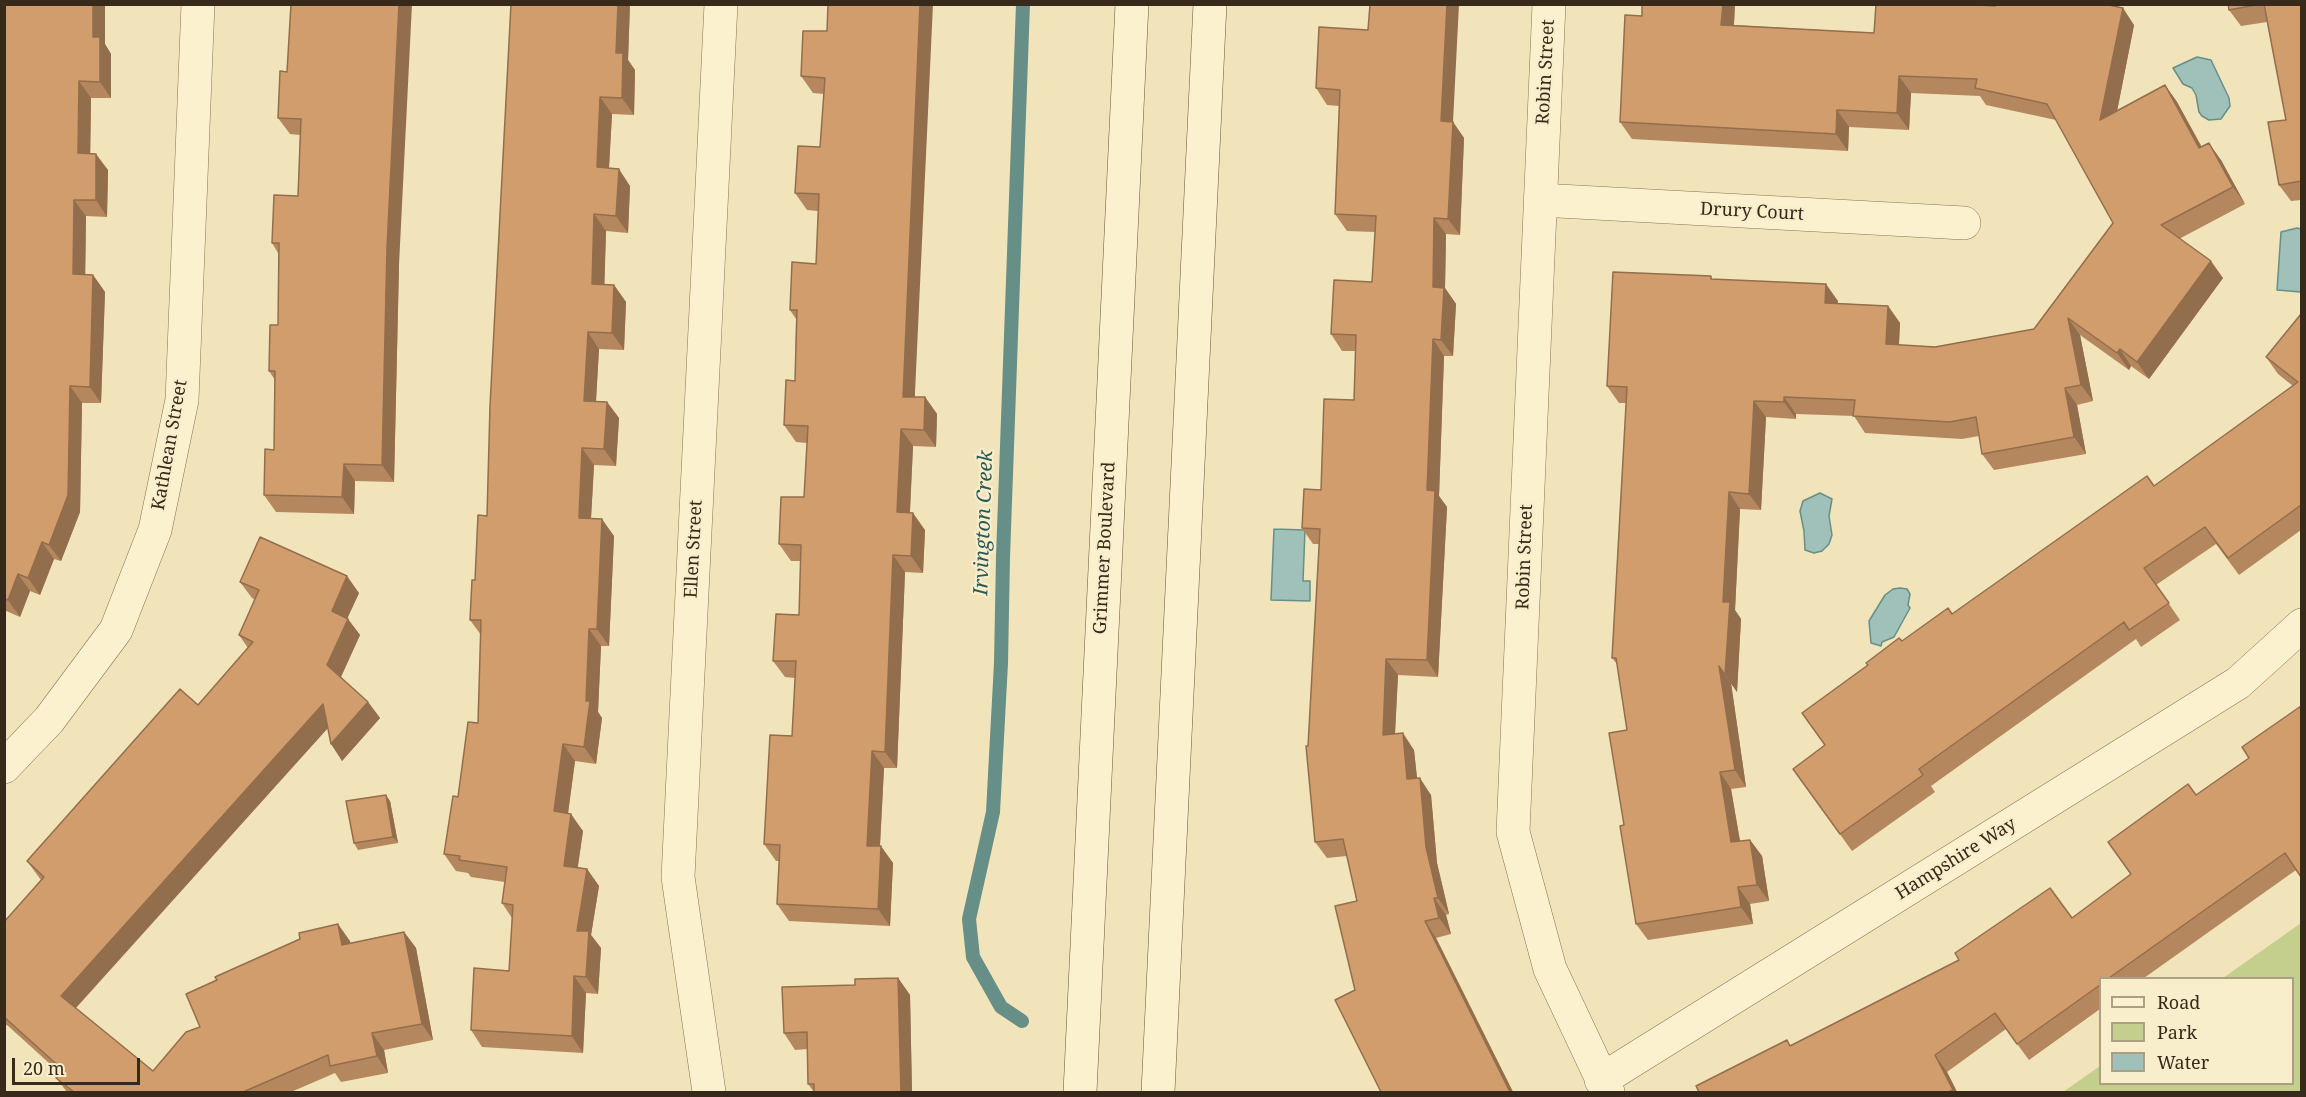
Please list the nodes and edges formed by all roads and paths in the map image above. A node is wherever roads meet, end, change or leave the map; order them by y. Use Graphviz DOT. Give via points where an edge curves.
graph roads {
  1 [pos="198,4"];
  2 [pos="721,4"];
  3 [pos="1132,4"];
  4 [pos="1210,4"];
  5 [pos="1549,4"];
  6 [pos="1539,200"];
  7 [pos="1964,223"];
  8 [pos="2301,625"];
  9 [pos="4,767"];
  10 [pos="1605,1086"];
  11 [pos="710,1092"];
  12 [pos="1080,1092"];
  13 [pos="1158,1092"];
  1 -- 9 [label="street, Kathlean Street" via="182,400 155,530 116,630 49,720"];
  2 -- 11 [label="street, Ellen Street" via="678,877"];
  3 -- 12 [label="street, Grimmer Boulevard"];
  4 -- 13 [label="street"];
  5 -- 6 [label="street, Robin Street"];
  6 -- 7 [label="street, Drury Court"];
  6 -- 10 [label="street, Robin Street" via="1513,831 1550,969"];
  8 -- 10 [label="street, Hampshire Way" via="2238,683"];
}
